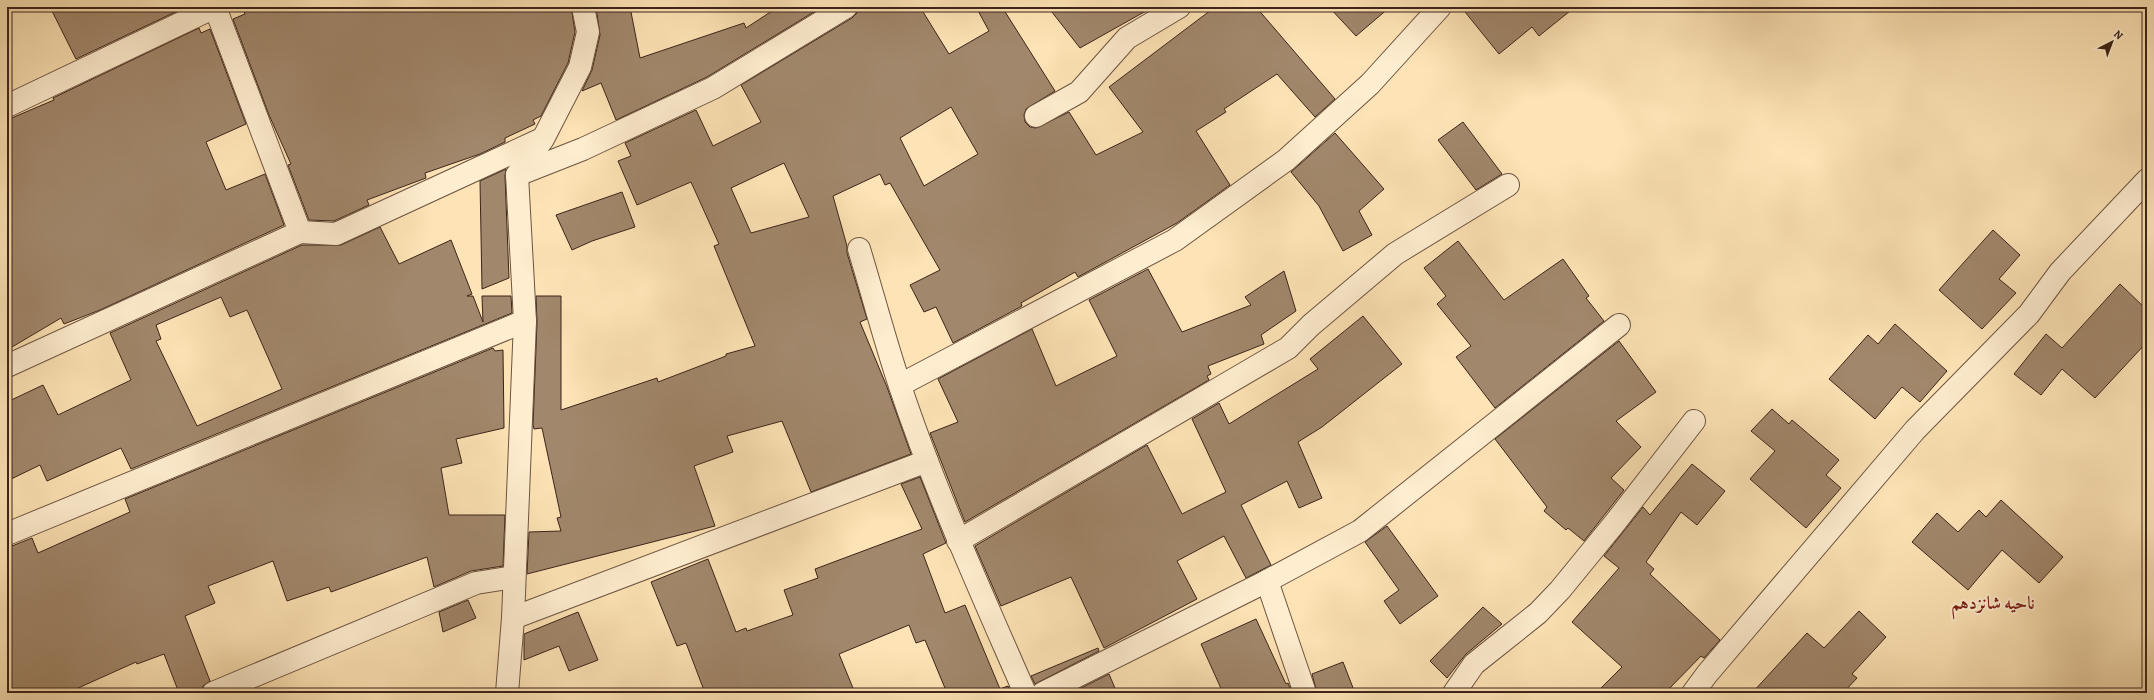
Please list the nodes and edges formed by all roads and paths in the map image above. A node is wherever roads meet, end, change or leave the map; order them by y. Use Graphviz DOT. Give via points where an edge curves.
graph roads {
  1 [pos="215,7"];
  2 [pos="583,7"];
  3 [pos="846,7"];
  4 [pos="1178,7"];
  5 [pos="1440,7"];
  6 [pos="7,106"];
  7 [pos="1036,116"];
  8 [pos="543,139"];
  9 [pos="517,175"];
  10 [pos="2147,180"];
  11 [pos="1508,185"];
  12 [pos="300,232"];
  13 [pos="859,250"];
  14 [pos="525,321"];
  15 [pos="1619,325"];
  16 [pos="7,366"];
  17 [pos="900,385"];
  18 [pos="1694,421"];
  19 [pos="927,462"];
  20 [pos="7,534"];
  21 [pos="958,541"];
  22 [pos="514,578"];
  23 [pos="1267,581"];
  24 [pos="513,618"];
  25 [pos="213,693"];
  26 [pos="507,693"];
  27 [pos="1025,693"];
  28 [pos="1043,693"];
  29 [pos="1305,693"];
  30 [pos="1454,693"];
  31 [pos="1693,693"];
  1 -- 6 [label="street"];
  1 -- 12 [label="street"];
  2 -- 8 [label="street" via="588,32 580,67"];
  3 -- 9 [label="street" via="713,88 583,149"];
  4 -- 7 [label="street" via="1127,38 1079,92"];
  5 -- 17 [label="street" via="1370,84 1286,160 1175,240"];
  8 -- 9 [label="street"];
  8 -- 12 [label="street" via="336,234"];
  9 -- 14 [label="street"];
  10 -- 31 [label="street" via="2060,272 2029,314 1915,430"];
  11 -- 21 [label="street" via="1395,254 1310,325 1288,348"];
  12 -- 16 [label="street"];
  13 -- 17 [label="street"];
  14 -- 20 [label="street"];
  14 -- 22 [label="street"];
  15 -- 23 [label="street" via="1360,530"];
  17 -- 19 [label="street"];
  18 -- 30 [label="street" via="1560,590 1538,613 1474,664"];
  19 -- 21 [label="street"];
  19 -- 24 [label="street"];
  21 -- 27 [label="street"];
  22 -- 24 [label="street"];
  22 -- 25 [label="street" via="476,583"];
  23 -- 28 [label="street"];
  23 -- 29 [label="street"];
  24 -- 26 [label="street"];
}
